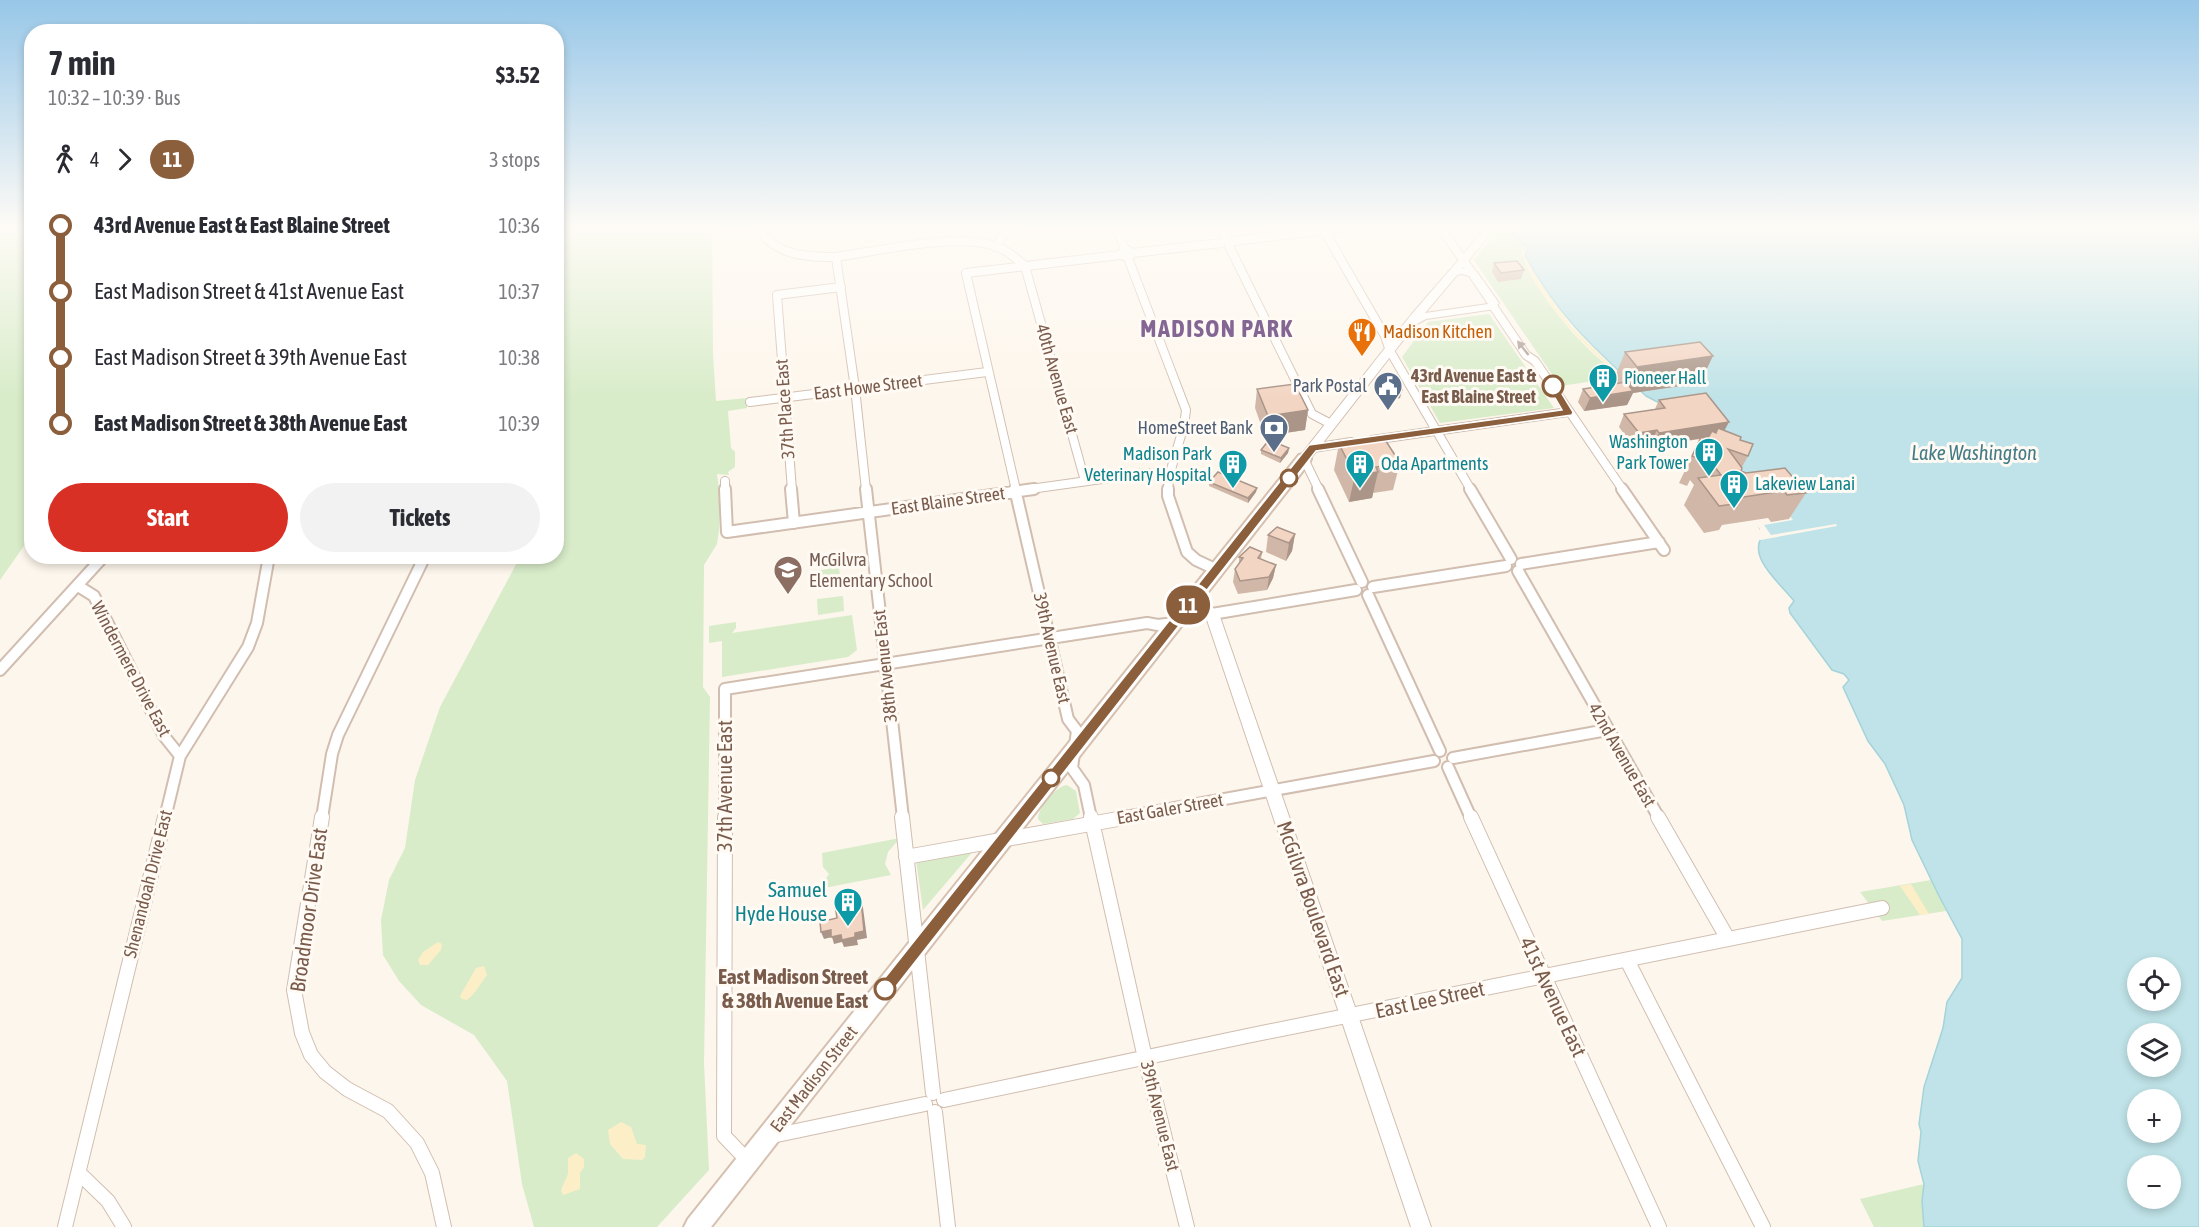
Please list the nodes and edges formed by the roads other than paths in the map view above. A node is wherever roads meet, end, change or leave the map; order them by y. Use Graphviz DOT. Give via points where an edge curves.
graph roads {
  1 [pos="968,284"];
  2 [pos="1030,284"];
  3 [pos="1138,284"];
  4 [pos="1249,284"];
  5 [pos="1355,284"];
  6 [pos="1444,284"];
  7 [pos="1480,284"];
  8 [pos="841,287"];
  9 [pos="1427,304"];
  10 [pos="1493,306"];
  11 [pos="1439,314"];
  12 [pos="1412,322"];
  13 [pos="1390,351"];
  14 [pos="987,372"];
  15 [pos="855,388"];
  16 [pos="784,398"];
  17 [pos="750,402"];
  18 [pos="1568,412"];
  19 [pos="1331,424"];
  20 [pos="1436,430"];
  21 [pos="1308,453"];
  22 [pos="1169,473"];
  23 [pos="725,482"];
  24 [pos="1085,482"];
  25 [pos="1017,491"];
  26 [pos="868,513"];
  27 [pos="794,523"];
  28 [pos="97,564"];
  29 [pos="268,564"];
  30 [pos="421,564"];
  31 [pos="1514,565"];
  32 [pos="1215,569"];
  33 [pos="78,586"];
  34 [pos="1359,586"];
  35 [pos="1370,591"];
  36 [pos="1190,603"];
  37 [pos="1212,614"];
  38 [pos="1174,623"];
  39 [pos="1049,638"];
  40 [pos="885,664"];
  41 [pos="0,670"];
  42 [pos="1607,730"];
  43 [pos="1075,749"];
  44 [pos="180,756"];
  45 [pos="1437,756"];
  46 [pos="1450,763"];
  47 [pos="1272,791"];
  48 [pos="1093,822"];
  49 [pos="1005,838"];
  50 [pos="906,857"];
  51 [pos="1882,908"];
  52 [pos="1728,939"];
  53 [pos="916,949"];
  54 [pos="1627,960"];
  55 [pos="1543,976"];
  56 [pos="1349,1017"];
  57 [pos="1145,1058"];
  58 [pos="934,1102"];
  59 [pos="768,1137"];
  60 [pos="749,1162"];
  61 [pos="79,1173"];
  62 [pos="711,1218"];
  63 [pos="64,1227"];
  64 [pos="124,1227"];
  65 [pos="444,1227"];
  66 [pos="696,1227"];
  67 [pos="948,1227"];
  68 [pos="1187,1227"];
  69 [pos="1421,1227"];
  70 [pos="1659,1227"];
  71 [pos="1764,1227"];
  1 -- 14 [label="street, 39th Avenue East"];
  2 -- 24 [label="street, 40th Avenue East"];
  3 -- 22 [label="street" via="1186,410 1185,428"];
  4 -- 19 [label="street" via="1312,414"];
  5 -- 13 [label="street, 42nd Avenue East"];
  6 -- 9 [label="street, East Madison Street"];
  7 -- 10 [label="street"];
  8 -- 15 [label="street, 38th Avenue East"];
  8 -- 16 [label="street, 37th Place East" via="777,295"];
  9 -- 11 [label="street"];
  9 -- 12 [label="street, East Madison Street"];
  10 -- 11 [label="street"];
  18 -- 10 [label="street, one-way"];
  11 -- 12 [label="street"];
  12 -- 13 [label="street, East Madison Street"];
  13 -- 19 [label="street, East Madison Street"];
  13 -- 20 [label="street, 42nd Avenue East"];
  14 -- 15 [label="street, East Howe Street"];
  14 -- 25 [label="street, 39th Avenue East"];
  15 -- 16 [label="street, East Howe Street"];
  15 -- 26 [label="street, 38th Avenue East"];
  16 -- 17 [label="street, East Howe Street"];
  16 -- 27 [label="street, 37th Place East"];
  18 -- 20 [label="street"];
  18 -- 31 [label="street" via="1661,546"];
  19 -- 21 [label="street, East Madison Street"];
  20 -- 21 [label="street"];
  20 -- 31 [label="street, 42nd Avenue East"];
  21 -- 32 [label="main road, East Madison Street"];
  21 -- 34 [label="street"];
  22 -- 24 [label="street, East Blaine Street"];
  22 -- 32 [label="street" via="1168,496 1187,552"];
  23 -- 27 [label="street, East Blaine Street" via="728,532"];
  24 -- 25 [label="street, East Blaine Street"];
  25 -- 26 [label="street, East Blaine Street"];
  25 -- 39 [label="street, 39th Avenue East"];
  26 -- 27 [label="street, East Blaine Street"];
  26 -- 40 [label="street, 38th Avenue East"];
  28 -- 33 [label="street"];
  29 -- 44 [label="street, Shenandoah Drive East" via="249,647"];
  30 -- 65 [label="street, Broadmoor Drive East" via="332,754 294,990 302,1033 318,1064 347,1089 388,1111 417,1143 432,1173"];
  31 -- 35 [label="street"];
  31 -- 42 [label="street, 42nd Avenue East"];
  32 -- 36 [label="main road, East Madison Street"];
  33 -- 41 [label="street"];
  33 -- 44 [label="street, Windermere Drive East" via="94,596 164,736"];
  34 -- 35 [label="street" via="1361,594"];
  34 -- 37 [label="street"];
  35 -- 45 [label="street"];
  36 -- 37 [label="street"];
  36 -- 38 [label="main road, East Madison Street"];
  37 -- 47 [label="street, McGilvra Boulevard East"];
  38 -- 39 [label="street" via="1147,623"];
  38 -- 43 [label="main road, East Madison Street"];
  39 -- 40 [label="street"];
  39 -- 43 [label="street, 39th Avenue East" via="1068,719 1077,731"];
  40 -- 50 [label="street, 38th Avenue East"];
  40 -- 60 [label="street, 37th Avenue East" via="725,689 724,1136"];
  42 -- 46 [label="street"];
  42 -- 52 [label="street, 42nd Avenue East"];
  43 -- 48 [label="street, 39th Avenue East" via="1072,768 1084,785"];
  43 -- 49 [label="main road, East Madison Street"];
  44 -- 61 [label="street, Shenandoah Drive East"];
  45 -- 46 [label="street" via="1440,766"];
  45 -- 47 [label="street, East Galer Street"];
  46 -- 55 [label="street, 41st Avenue East"];
  47 -- 48 [label="street, East Galer Street"];
  47 -- 56 [label="street, McGilvra Boulevard East"];
  48 -- 49 [label="street, East Galer Street"];
  48 -- 57 [label="street, 39th Avenue East"];
  49 -- 50 [label="street, East Galer Street"];
  49 -- 53 [label="main road, East Madison Street"];
  50 -- 53 [label="street, 38th Avenue East"];
  51 -- 52 [label="street, East Lee Street"];
  52 -- 54 [label="street, East Lee Street"];
  53 -- 58 [label="street, 38th Avenue East"];
  53 -- 59 [label="main road, East Madison Street"];
  54 -- 55 [label="street, East Lee Street"];
  54 -- 71 [label="street"];
  55 -- 56 [label="street, East Lee Street"];
  55 -- 70 [label="street, 41st Avenue East"];
  56 -- 57 [label="street, East Lee Street"];
  56 -- 69 [label="street, McGilvra Boulevard East"];
  57 -- 58 [label="street, East Lee Street"];
  57 -- 68 [label="street, 39th Avenue East"];
  58 -- 59 [label="street, East Lee Street"];
  58 -- 67 [label="street, 38th Avenue East"];
  59 -- 60 [label="main road, East Madison Street"];
  60 -- 62 [label="main road, East Madison Street"];
  61 -- 63 [label="street, Shenandoah Drive East"];
  61 -- 64 [label="street" via="108,1201"];
  62 -- 66 [label="main road, East Madison Street"];
}
